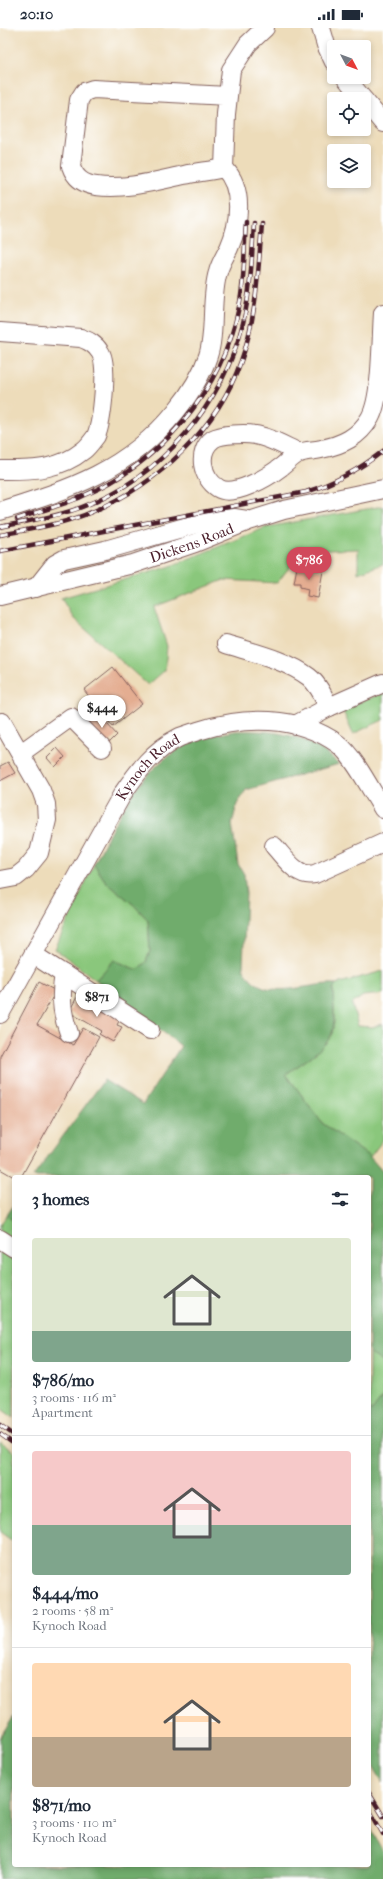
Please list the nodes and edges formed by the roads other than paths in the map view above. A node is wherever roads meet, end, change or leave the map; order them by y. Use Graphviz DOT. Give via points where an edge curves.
graph roads {
  1 [pos="265,28"];
  2 [pos="321,28"];
  3 [pos="327,47"];
  4 [pos="351,84"];
  5 [pos="358,92"];
  6 [pos="228,96"];
  7 [pos="371,107"];
  8 [pos="383,122"];
  9 [pos="224,168"];
  10 [pos="383,313"];
  11 [pos="0,332"];
  12 [pos="300,453"];
  13 [pos="0,470"];
  14 [pos="383,490"];
  15 [pos="0,511"];
  16 [pos="0,596"];
  17 [pos="226,644"];
  18 [pos="383,683"];
  19 [pos="329,707"];
  20 [pos="2,722"];
  21 [pos="295,725"];
  22 [pos="102,748"];
  23 [pos="21,754"];
  24 [pos="377,786"];
  25 [pos="383,809"];
  26 [pos="383,843"];
  27 [pos="274,846"];
  28 [pos="0,880"];
  29 [pos="34,955"];
  30 [pos="64,974"];
  31 [pos="0,1014"];
  32 [pos="150,1030"];
  33 [pos="69,1033"];
  34 [pos="0,1239"];
  35 [pos="12,1247"];
  1 -- 6 [label="street" via="237,59 232,70"];
  2 -- 3 [label="street"];
  4 -- 5 [label="street"];
  6 -- 9 [label="street"];
  6 -- 9 [label="street" via="88,90 79,100 71,166 81,181 96,186 138,184"];
  7 -- 8 [label="street"];
  9 -- 15 [label="street" via="230,174 237,190 236,221 233,238 216,280 208,355 198,379 185,400 163,427 132,455 99,475 70,488"];
  10 -- 12 [label="street" via="377,391 371,416 364,427 349,440"];
  11 -- 13 [label="street" via="81,338 92,343 101,353 105,367 101,418 96,436 86,449 65,463 35,470"];
  12 -- 12 [label="street" via="255,483 234,491 219,489 210,482 203,470 202,460 214,439 232,434 256,435"];
  14 -- 16 [label="street, Dickens Road" via="308,504 249,521 234,518 206,521 106,550 64,559 55,564 36,588"];
  17 -- 19 [label="street" via="269,658 309,677 317,685"];
  18 -- 19 [label="street"];
  19 -- 21 [label="street"];
  20 -- 23 [label="street"];
  21 -- 24 [label="street, Kynoch Road" via="321,734 339,745"];
  21 -- 29 [label="street, Kynoch Road" via="265,720 213,726 178,738 154,755 136,773 123,793"];
  22 -- 23 [label="street" via="71,717"];
  23 -- 28 [label="street" via="41,790 46,804 47,820 39,853 16,877"];
  24 -- 25 [label="street, Kynoch Road"];
  26 -- 27 [label="street" via="308,875 296,869"];
  29 -- 30 [label="street"];
  29 -- 31 [label="street, Kynoch Road"];
  30 -- 32 [label="street"];
  30 -- 33 [label="street" via="61,988 62,1009"];
  34 -- 35 [label="street"];
}
